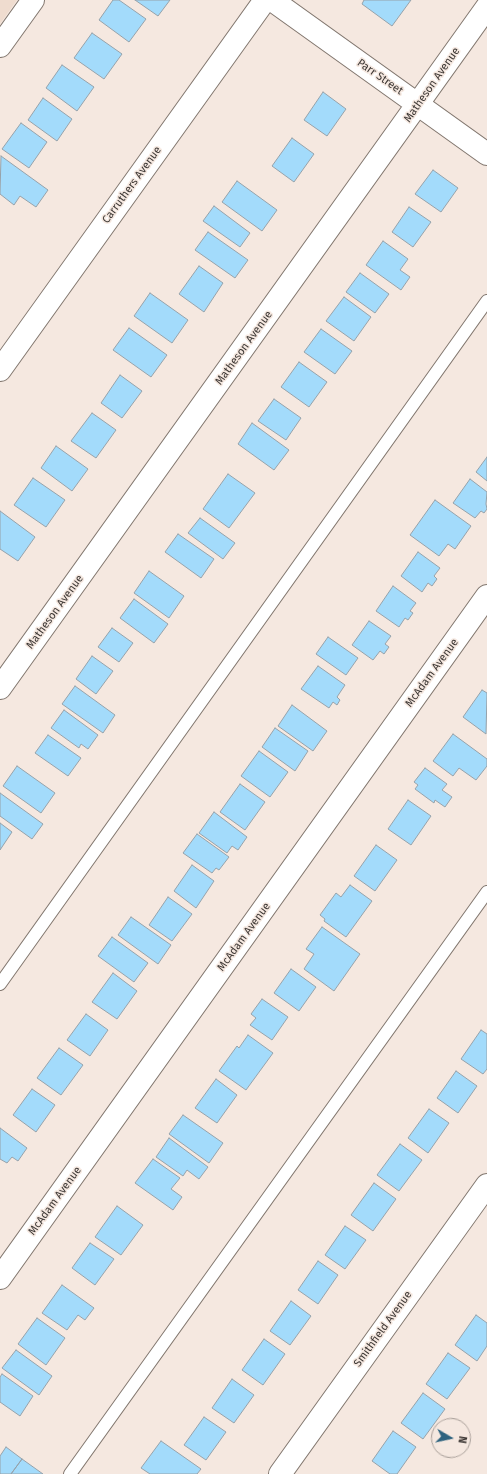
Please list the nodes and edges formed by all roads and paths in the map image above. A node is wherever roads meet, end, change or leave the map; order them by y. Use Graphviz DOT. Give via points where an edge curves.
graph roads {
  1 [pos="33,0"];
  2 [pos="265,0"];
  3 [pos="272,0"];
  4 [pos="487,8"];
  5 [pos="0,46"];
  6 [pos="418,104"];
  7 [pos="487,154"];
  8 [pos="487,301"];
  9 [pos="0,370"];
  10 [pos="487,596"];
  11 [pos="0,688"];
  12 [pos="487,892"];
  13 [pos="0,984"];
  14 [pos="487,1185"];
  15 [pos="0,1278"];
  16 [pos="70,1474"];
  17 [pos="280,1474"];
  1 -- 5 [label="street"];
  2 -- 9 [label="street, Carruthers Avenue"];
  3 -- 6 [label="street, Parr Street"];
  4 -- 6 [label="street, Matheson Avenue"];
  6 -- 7 [label="street, Parr Street"];
  6 -- 11 [label="street, Matheson Avenue"];
  8 -- 13 [label="lane"];
  10 -- 15 [label="street, McAdam Avenue"];
  12 -- 16 [label="lane"];
  14 -- 17 [label="street, Smithfield Avenue"];
}
